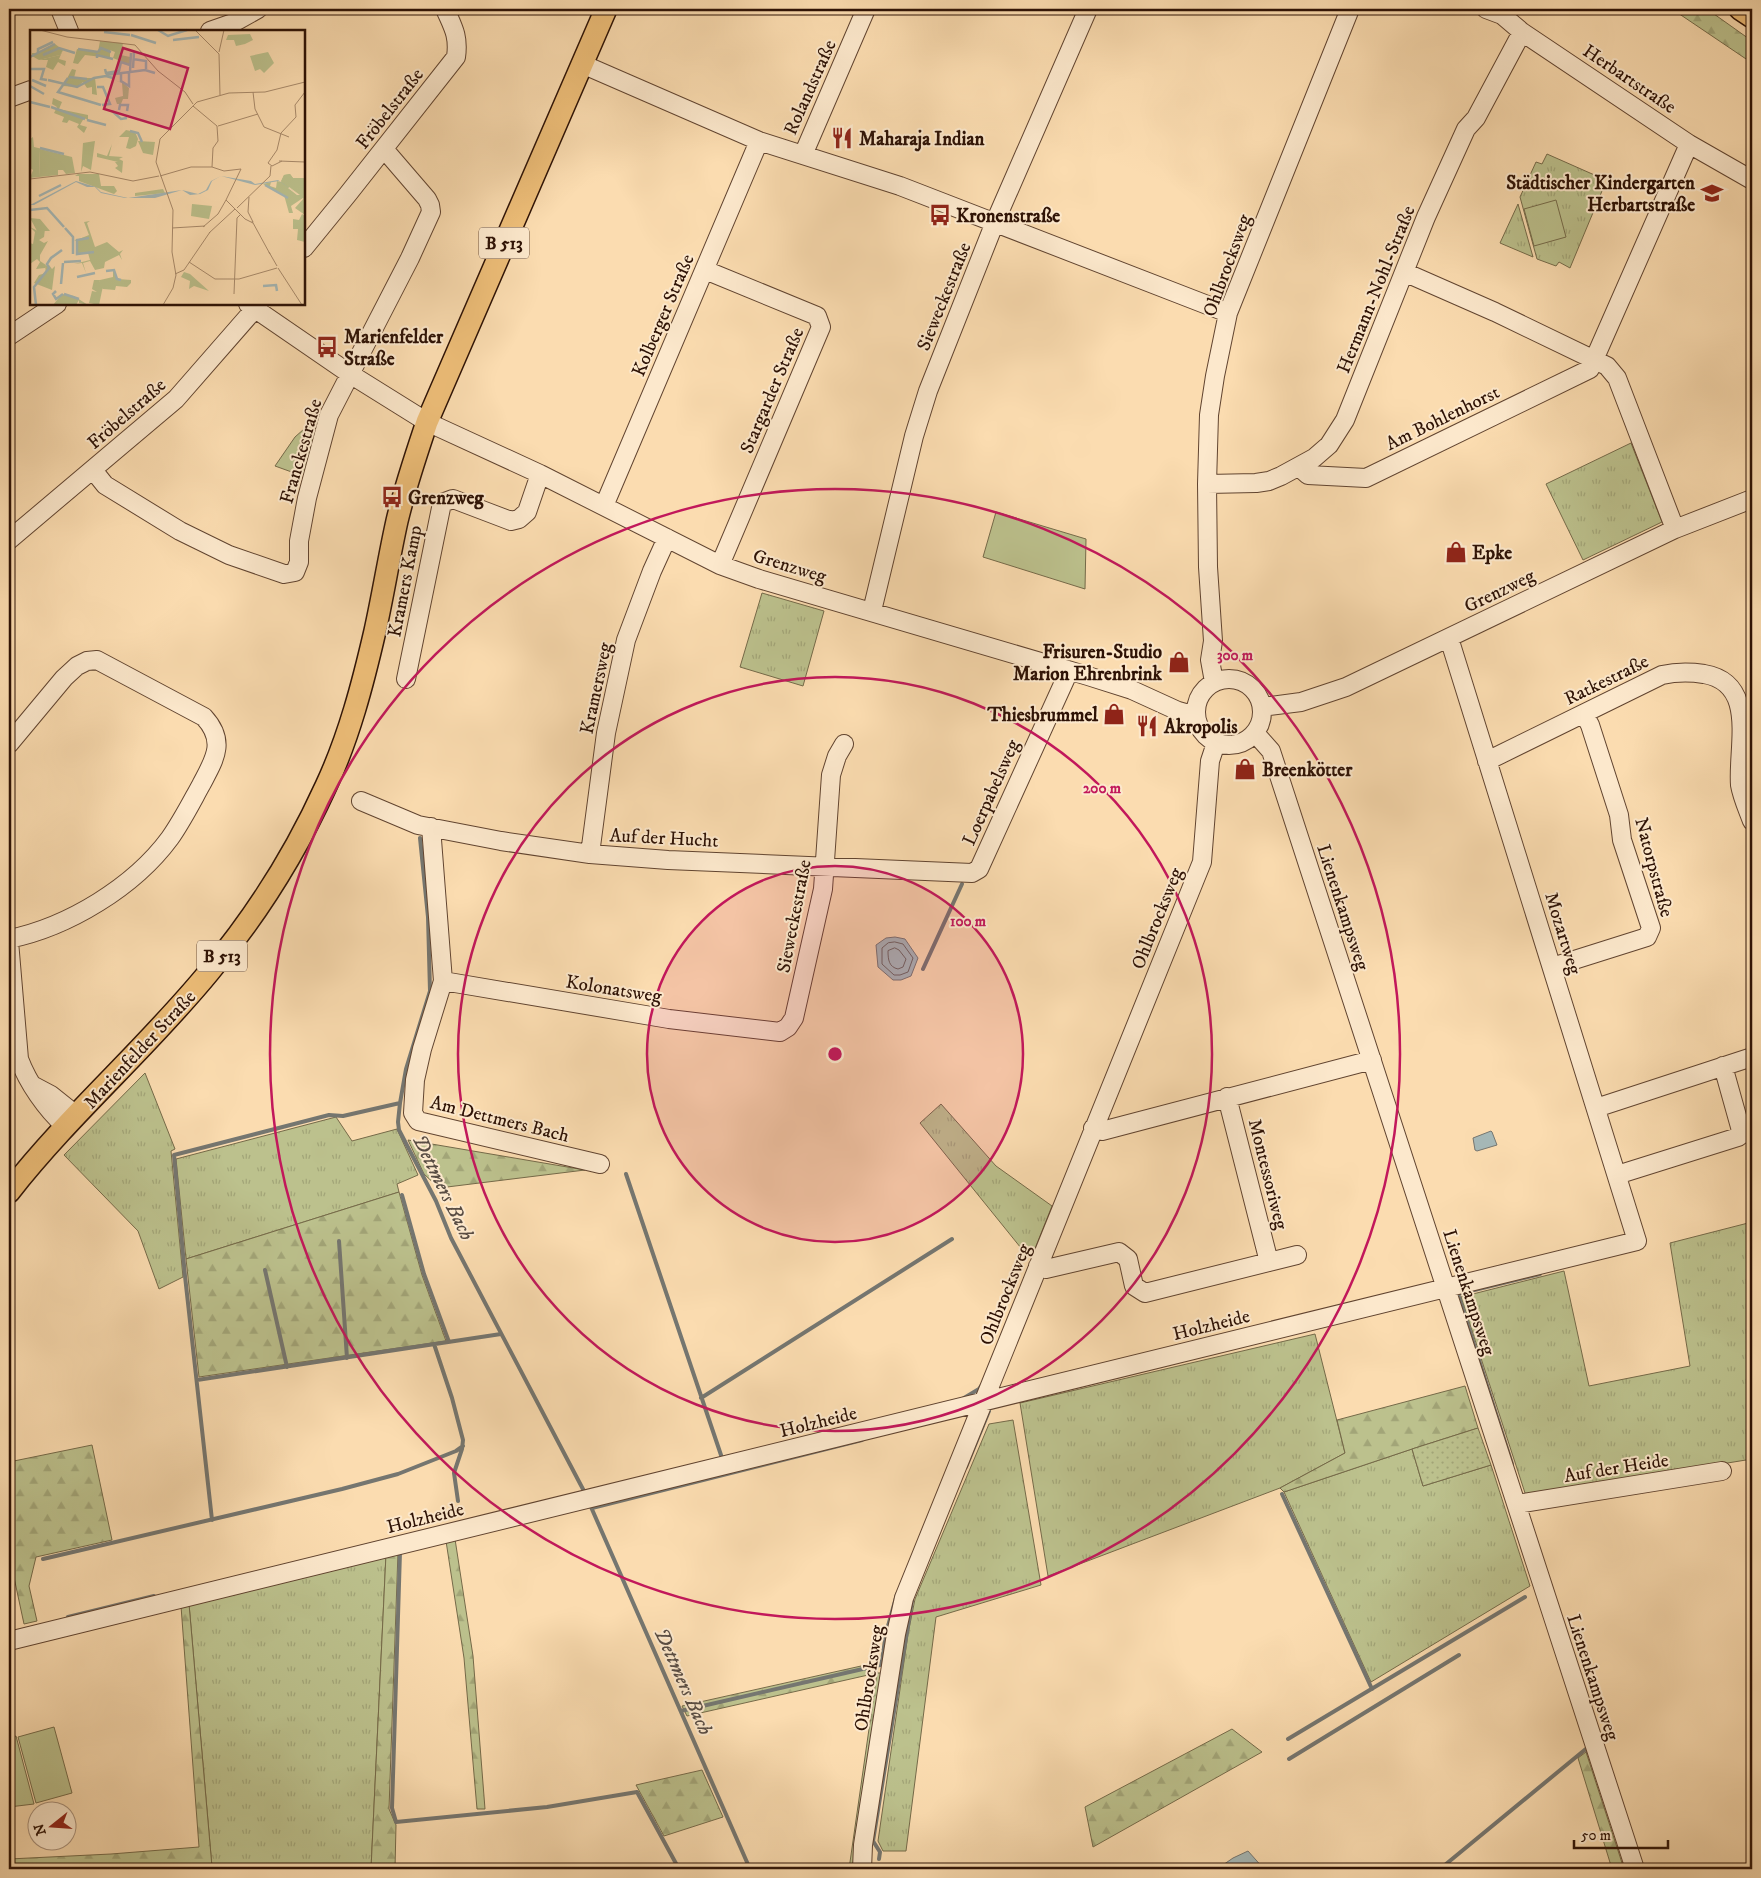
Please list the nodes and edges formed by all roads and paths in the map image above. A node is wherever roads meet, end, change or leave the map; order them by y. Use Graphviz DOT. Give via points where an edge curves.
graph roads {
  1 [pos="60,9"];
  2 [pos="258,9"];
  3 [pos="445,9"];
  4 [pos="606,9"];
  5 [pos="866,9"];
  6 [pos="1088,9"];
  7 [pos="1350,9"];
  8 [pos="1486,9"];
  9 [pos="1740,9"];
  10 [pos="1752,18"];
  11 [pos="68,30"];
  12 [pos="213,30"];
  13 [pos="1522,32"];
  14 [pos="582,64"];
  15 [pos="30,90"];
  16 [pos="9,98"];
  17 [pos="759,141"];
  18 [pos="1689,144"];
  19 [pos="384,149"];
  20 [pos="803,155"];
  21 [pos="1752,180"];
  22 [pos="995,222"];
  23 [pos="305,247"];
  24 [pos="705,270"];
  25 [pos="1404,272"];
  26 [pos="56,305"];
  27 [pos="253,306"];
  28 [pos="1228,312"];
  29 [pos="9,336"];
  30 [pos="1595,359"];
  31 [pos="350,374"];
  32 [pos="427,422"];
  33 [pos="1300,467"];
  34 [pos="93,470"];
  35 [pos="540,474"];
  36 [pos="1207,484"];
  37 [pos="1752,499"];
  38 [pos="604,506"];
  39 [pos="1675,529"];
  40 [pos="667,538"];
  41 [pos="9,540"];
  42 [pos="720,564"];
  43 [pos="872,612"];
  44 [pos="1449,638"];
  45 [pos="1069,671"];
  46 [pos="406,679"];
  47 [pos="1221,680"];
  48 [pos="1262,707"];
  49 [pos="1197,709"];
  50 [pos="1584,714"];
  51 [pos="1255,733"];
  52 [pos="1216,743"];
  53 [pos="9,744"];
  54 [pos="844,744"];
  55 [pos="1487,761"];
  56 [pos="361,801"];
  57 [pos="1752,821"];
  58 [pos="431,827"];
  59 [pos="590,854"];
  60 [pos="826,866"];
  61 [pos="972,873"];
  62 [pos="9,940"];
  63 [pos="1552,967"];
  64 [pos="442,981"];
  65 [pos="780,1032"];
  66 [pos="1752,1057"];
  67 [pos="1372,1060"];
  68 [pos="1722,1066"];
  69 [pos="1228,1097"];
  70 [pos="1596,1108"];
  71 [pos="71,1121"];
  72 [pos="1093,1128"];
  73 [pos="600,1164"];
  74 [pos="1617,1176"];
  75 [pos="9,1192"];
  76 [pos="1637,1241"];
  77 [pos="1297,1255"];
  78 [pos="1269,1262"];
  79 [pos="1038,1266"];
  80 [pos="1446,1288"];
  81 [pos="984,1402"];
  82 [pos="1722,1471"];
  83 [pos="1517,1504"];
  84 [pos="9,1641"];
  85 [pos="862,1869"];
  86 [pos="1635,1869"];
  1 -- 11 [label="street"];
  2 -- 12 [label="street"];
  3 -- 19 [label="street, Fröbelstraße" via="456,32 456,57"];
  4 -- 14 [label="main road, Marienfelder Straße / B 513"];
  5 -- 20 [label="street, Rolandstraße"];
  6 -- 22 [label="street, Sieweckestraße"];
  7 -- 28 [label="street, Ohlbrocksweg"];
  8 -- 13 [label="street, Herbartstraße" via="1502,15"];
  9 -- 10 [label="main road"];
  13 -- 18 [label="street, Herbartstraße"];
  13 -- 25 [label="street, Hermann-Nohl-Straße" via="1476,118 1466,129"];
  14 -- 17 [label="street"];
  14 -- 32 [label="main road, Marienfelder Straße / B 513"];
  15 -- 16 [label="street"];
  17 -- 20 [label="street"];
  17 -- 24 [label="street, Kolberger Straße"];
  18 -- 21 [label="street, Herbartstraße"];
  18 -- 30 [label="street, Am Bohlenhorst"];
  19 -- 23 [label="street, Fröbelstraße"];
  19 -- 31 [label="street, Franckestraße" via="427,199 431,212"];
  20 -- 22 [label="street" via="900,186"];
  22 -- 28 [label="street"];
  22 -- 43 [label="street, Sieweckestraße" via="914,436"];
  24 -- 38 [label="street, Kolberger Straße"];
  24 -- 42 [label="street, Stargarder Straße" via="817,316 821,326"];
  25 -- 30 [label="street"];
  25 -- 33 [label="street, Hermann-Nohl-Straße" via="1345,420 1329,445"];
  26 -- 29 [label="street"];
  27 -- 31 [label="street, Grenzweg"];
  27 -- 34 [label="street, Fröbelstraße" via="176,399"];
  28 -- 36 [label="street, Ohlbrocksweg" via="1209,415"];
  30 -- 33 [label="street, Am Bohlenhorst" via="1590,369 1366,478 1308,475"];
  30 -- 39 [label="street" via="1607,366 1617,378"];
  31 -- 32 [label="street, Grenzweg"];
  31 -- 34 [label="street, Franckestraße" via="329,415 318,453 295,572 284,574 221,551 105,485"];
  32 -- 35 [label="street, Grenzweg"];
  32 -- 71 [label="main road, Marienfelder Straße / B 513" via="405,490 375,631 345,738 327,785 298,841 250,918 210,972"];
  33 -- 36 [label="street, Hermann-Nohl-Straße" via="1269,481"];
  34 -- 41 [label="street, Fröbelstraße"];
  35 -- 38 [label="street, Grenzweg"];
  35 -- 46 [label="street, Kramers Kamp" via="526,512 519,520 511,521 453,499 442,503"];
  36 -- 47 [label="street, Ohlbrocksweg" via="1213,641"];
  37 -- 39 [label="street, Grenzweg"];
  38 -- 40 [label="street, Grenzweg"];
  39 -- 44 [label="street, Grenzweg"];
  40 -- 42 [label="street, Grenzweg"];
  40 -- 59 [label="street, Kramersweg" via="626,640 606,733"];
  42 -- 43 [label="street, Grenzweg" via="759,579"];
  43 -- 45 [label="street, Grenzweg"];
  44 -- 48 [label="street, Grenzweg" via="1321,697"];
  44 -- 55 [label="street, Mozartweg"];
  45 -- 49 [label="street, Grenzweg" via="1132,690 1178,711"];
  45 -- 61 [label="street, Loerpabelsweg" via="979,869"];
  47 -- 48 [label="street" via="1246,683 1259,697"];
  47 -- 49 [label="street" via="1206,688"];
  48 -- 51 [label="street"];
  49 -- 52 [label="street" via="1202,732"];
  50 -- 55 [label="street, Ratkestraße"];
  50 -- 57 [label="street, Ratkestraße" via="1662,675 1675,672 1715,676 1730,687 1741,712 1740,786"];
  50 -- 63 [label="street, Natorpstraße" via="1619,814 1622,840 1651,928 1647,937"];
  51 -- 52 [label="street" via="1237,745"];
  51 -- 67 [label="street, Lienenkampsweg" via="1271,751"];
  52 -- 72 [label="street, Ohlbrocksweg" via="1210,761 1202,862"];
  53 -- 62 [label="street" via="64,678 77,666 97,660 204,717 213,727 218,742 215,758 188,810 169,838 131,879 75,915"];
  54 -- 60 [label="street, Sieweckestraße" via="831,775"];
  55 -- 63 [label="street, Mozartweg"];
  56 -- 58 [label="street, Auf der Hucht"];
  58 -- 59 [label="street, Auf der Hucht"];
  58 -- 64 [label="street, Am Dettmers Bach"];
  59 -- 60 [label="street, Auf der Hucht"];
  60 -- 61 [label="street, Auf der Hucht"];
  60 -- 65 [label="street, Sieweckestraße" via="794,1018 788,1028"];
  62 -- 71 [label="street" via="22,1069 34,1086 63,1103"];
  63 -- 70 [label="street, Mozartweg"];
  64 -- 65 [label="street, Kolonatsweg" via="670,1019"];
  64 -- 73 [label="street, Am Dettmers Bach" via="415,1080 413,1113 418,1121"];
  66 -- 68 [label="street"];
  67 -- 69 [label="street, Montessoriweg"];
  67 -- 80 [label="street, Lienenkampsweg"];
  68 -- 70 [label="street"];
  68 -- 74 [label="street" via="1742,1134"];
  69 -- 72 [label="street, Montessoriweg" via="1102,1131"];
  69 -- 78 [label="street, Montessoriweg"];
  70 -- 74 [label="street, Mozartweg"];
  71 -- 75 [label="main road, Marienfelder Straße / B 513"];
  72 -- 79 [label="street, Ohlbrocksweg"];
  74 -- 76 [label="street, Mozartweg"];
  76 -- 80 [label="street, Holzheide"];
  77 -- 78 [label="street"];
  78 -- 79 [label="street" via="1145,1293 1134,1286 1128,1259 1119,1252 1046,1269"];
  79 -- 81 [label="street, Ohlbrocksweg"];
  80 -- 81 [label="street, Holzheide"];
  80 -- 83 [label="street, Lienenkampsweg"];
  81 -- 84 [label="street, Holzheide"];
  81 -- 85 [label="street, Ohlbrocksweg" via="904,1598"];
  82 -- 83 [label="street, Auf der Heide"];
  83 -- 86 [label="street, Lienenkampsweg"];
}
